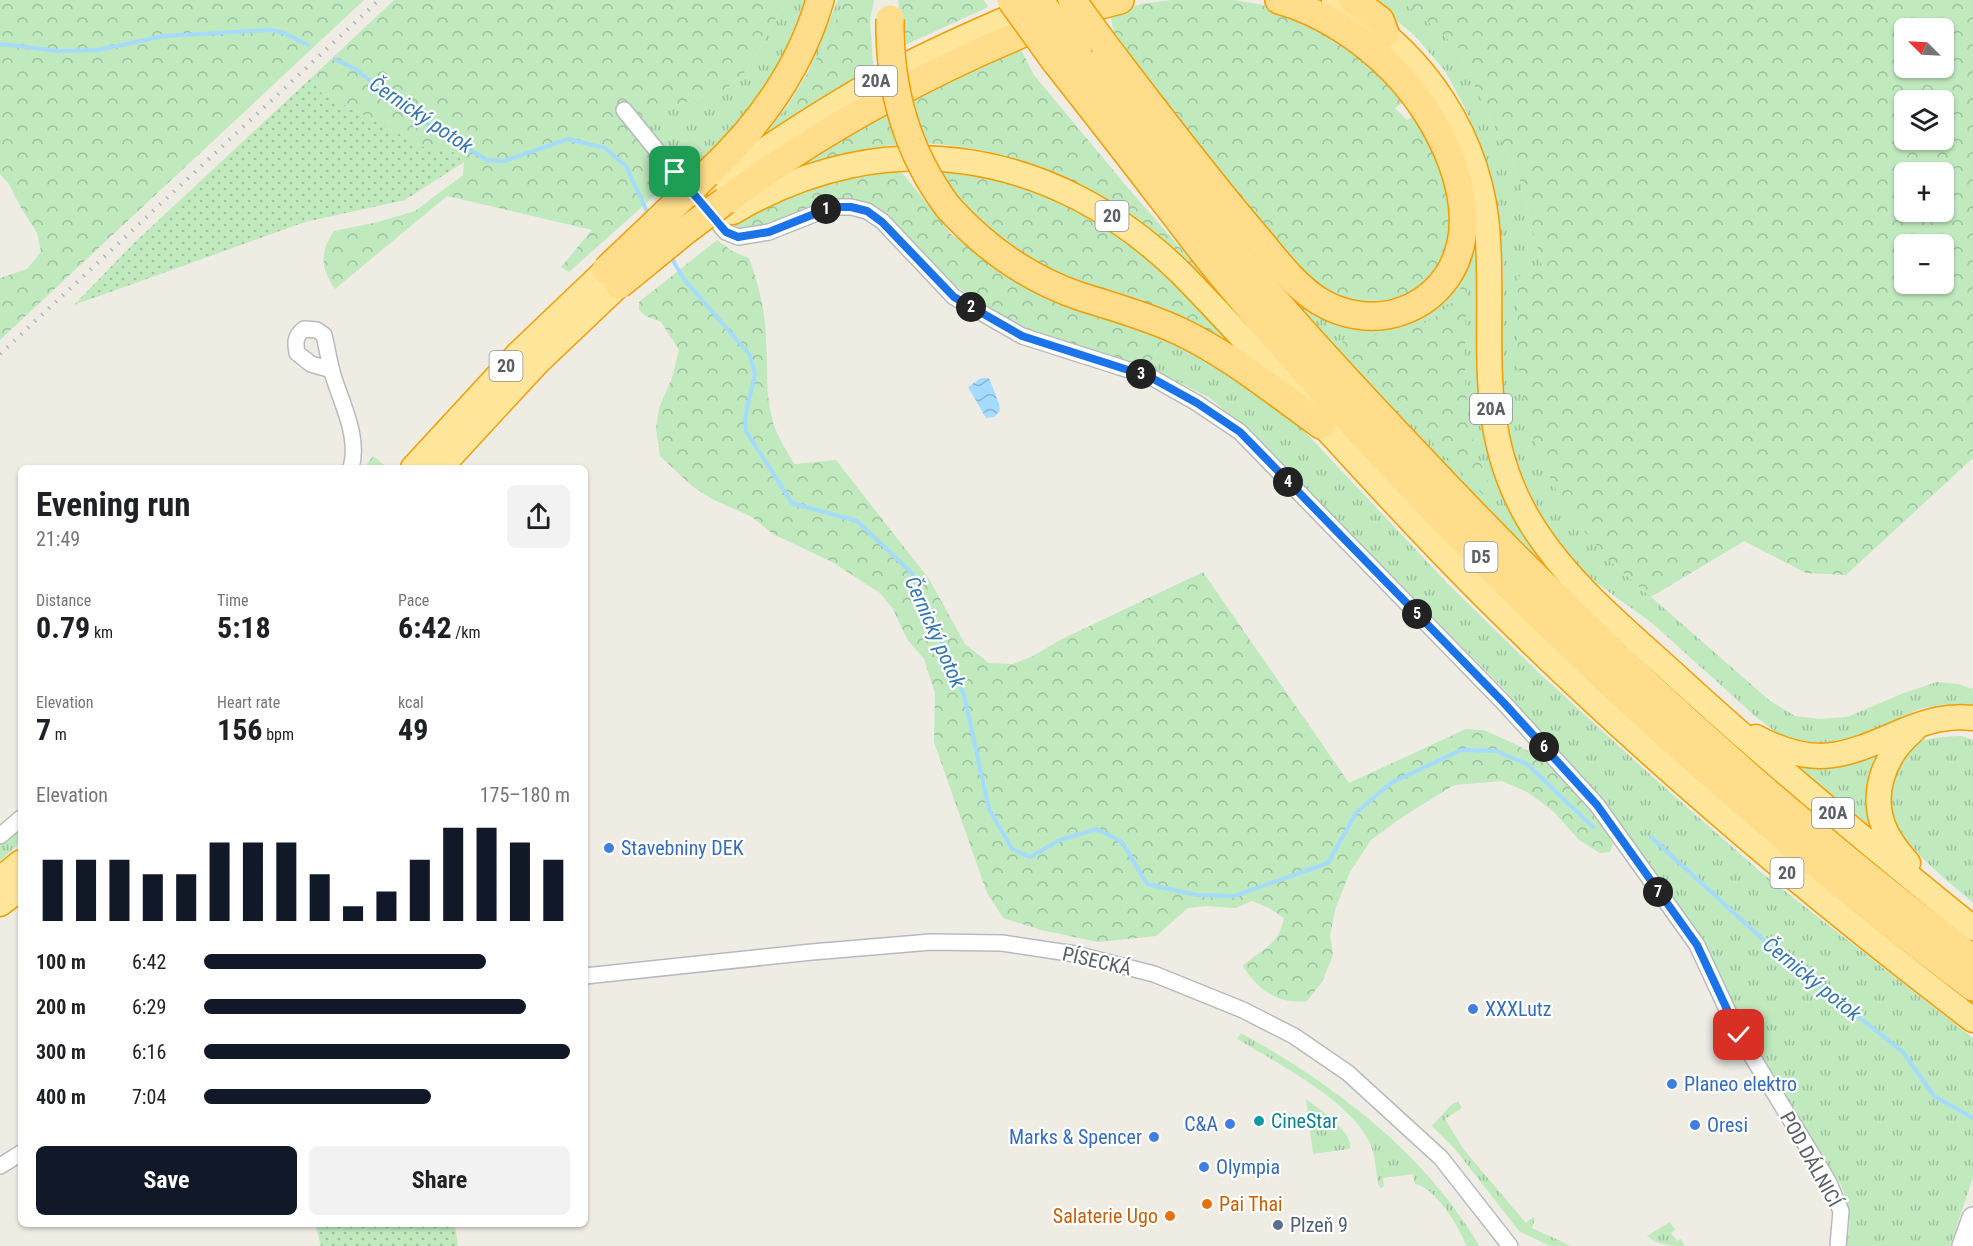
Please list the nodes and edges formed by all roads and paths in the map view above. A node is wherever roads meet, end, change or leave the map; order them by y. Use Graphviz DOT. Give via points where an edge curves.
graph roads {
  1 [pos="820,0"];
  2 [pos="1011,0"];
  3 [pos="1039,0"];
  4 [pos="1051,0"];
  5 [pos="1072,0"];
  6 [pos="1120,0"];
  7 [pos="1279,0"];
  8 [pos="1334,0"];
  9 [pos="1353,0"];
  10 [pos="890,9"];
  11 [pos="1385,33"];
  12 [pos="1067,57"];
  13 [pos="624,110"];
  14 [pos="720,193"];
  15 [pos="612,278"];
  16 [pos="332,370"];
  17 [pos="1321,424"];
  18 [pos="352,465"];
  19 [pos="416,465"];
  20 [pos="443,465"];
  21 [pos="1973,718"];
  22 [pos="1724,720"];
  23 [pos="1924,722"];
  24 [pos="18,821"];
  25 [pos="0,836"];
  26 [pos="18,864"];
  27 [pos="0,879"];
  28 [pos="18,890"];
  29 [pos="0,904"];
  30 [pos="1943,904"];
  31 [pos="1973,928"];
  32 [pos="1973,959"];
  33 [pos="588,976"];
  34 [pos="1973,987"];
  35 [pos="1973,1020"];
  36 [pos="18,1155"];
  37 [pos="0,1166"];
  38 [pos="1973,1218"];
  39 [pos="1510,1246"];
  40 [pos="1838,1246"];
  41 [pos="1963,1246"];
  1 -- 14 [label="highway" via="798,57 773,100 741,140"];
  2 -- 12 [label="highway, D5, bridge"];
  3 -- 12 [label="highway, D5, bridge"];
  4 -- 14 [label="highway, 20A" via="873,83 769,146"];
  5 -- 7 [label="highway, bridge" via="1233,210 1309,294 1337,310 1357,315 1389,315 1410,308 1439,287 1460,250 1461,198 1448,152 1422,105 1379,56 1324,18"];
  6 -- 14 [label="highway" via="1047,22 924,80"];
  8 -- 11 [label="highway, 20A"];
  9 -- 11 [label="highway" via="1380,20"];
  10 -- 17 [label="highway, bridge" via="893,78 905,129 925,172 948,207 977,237 1023,271 1202,343"];
  11 -- 22 [label="highway, 20A" via="1441,96 1462,134 1478,176 1488,240 1490,398 1496,441 1516,497 1563,567"];
  12 -- 32 [label="highway, D5" via="1361,396 1491,534 1604,645 1744,772"];
  12 -- 34 [label="highway, D5" via="1220,272 1342,411 1474,551 1653,723 1755,814"];
  13 -- 40 [label="street, POD DÁLNICÍ" via="726,232 738,237 769,232 832,207 867,211 954,297 1022,336 1150,377 1240,432 1503,702 1597,805 1697,945 1739,1035 1828,1181 1841,1211"];
  14 -- 15 [label="highway, bridge"];
  14 -- 17 [label="highway, 20" via="770,192 828,169 922,159 968,162 1039,180 1107,213 1156,249"];
  15 -- 19 [label="highway, 20" via="519,353"];
  15 -- 20 [label="highway, 20"];
  16 -- 18 [label="street" via="353,435"];
  17 -- 35 [label="highway, 20" via="1440,552 1609,716 1775,864"];
  21 -- 23 [label="highway" via="1944,717"];
  22 -- 23 [label="highway" via="1782,750 1820,757 1851,752"];
  22 -- 30 [label="highway, 20A"];
  23 -- 30 [label="highway" via="1898,745 1886,766 1880,787 1880,809 1890,840"];
  24 -- 25 [label="street"];
  26 -- 27 [label="highway"];
  28 -- 29 [label="highway"];
  30 -- 31 [label="highway, 20A"];
  33 -- 39 [label="street, PÍSECKÁ" via="931,942 1023,946 1075,954 1154,974 1243,1010 1294,1036 1348,1073 1440,1158"];
  36 -- 37 [label="street"];
  38 -- 41 [label="main road"];
}
